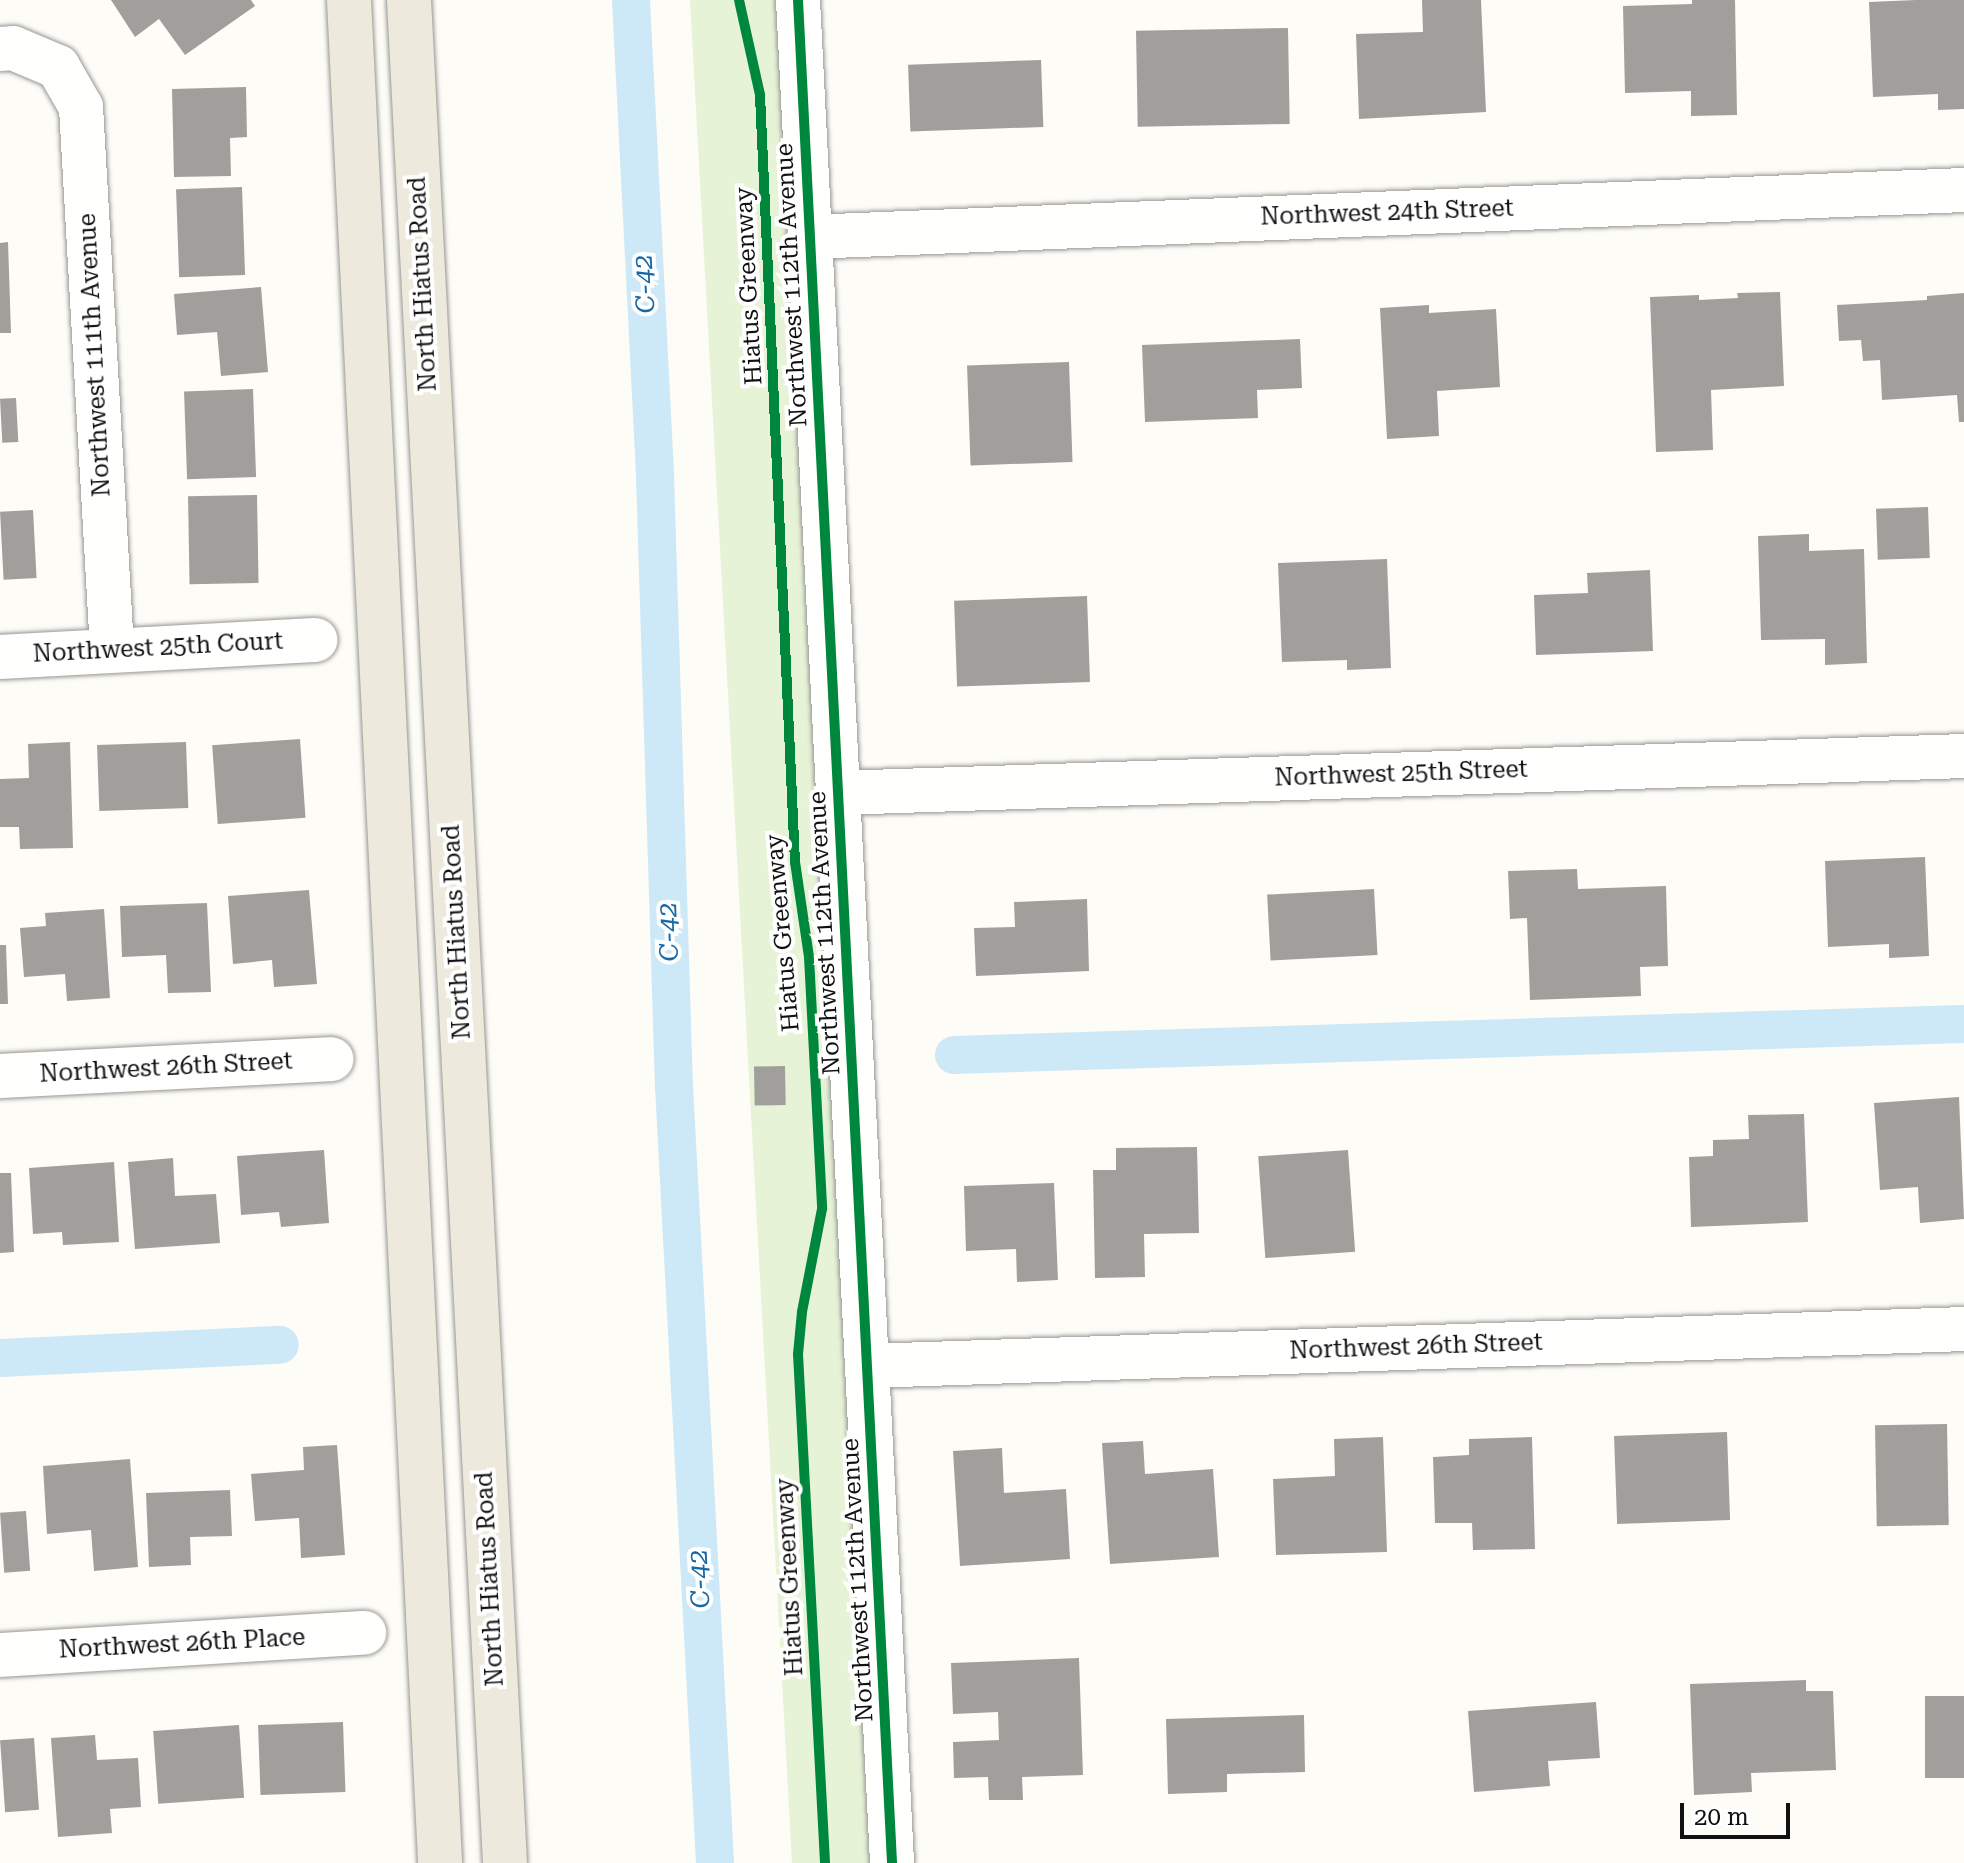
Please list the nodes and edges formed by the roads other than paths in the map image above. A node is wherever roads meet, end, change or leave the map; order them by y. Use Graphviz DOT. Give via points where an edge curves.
graph roads {
  1 [pos="349,0"];
  2 [pos="409,0"];
  3 [pos="798,0"];
  4 [pos="0,49"];
  5 [pos="1964,190"];
  6 [pos="809,237"];
  7 [pos="316,640"];
  8 [pos="112,650"];
  9 [pos="0,657"];
  10 [pos="1964,756"];
  11 [pos="838,793"];
  12 [pos="332,1059"];
  13 [pos="0,1076"];
  14 [pos="1964,1329"];
  15 [pos="868,1366"];
  16 [pos="364,1633"];
  17 [pos="0,1655"];
  18 [pos="440,1863"];
  19 [pos="505,1863"];
  20 [pos="892,1863"];
  1 -- 18 [label="main road"];
  2 -- 19 [label="main road, North Hiatus Road"];
  3 -- 6 [label="street, Northwest 112th Avenue"];
  4 -- 8 [label="street, Northwest 111th Avenue" via="13,48 58,67 81,107"];
  5 -- 6 [label="street, Northwest 24th Street"];
  6 -- 11 [label="street, Northwest 112th Avenue"];
  7 -- 8 [label="street, Northwest 25th Court"];
  8 -- 9 [label="street, Northwest 25th Court"];
  10 -- 11 [label="street, Northwest 25th Street"];
  11 -- 15 [label="street, Northwest 112th Avenue"];
  12 -- 13 [label="street, Northwest 26th Street"];
  14 -- 15 [label="street, Northwest 26th Street"];
  15 -- 20 [label="street, Northwest 112th Avenue"];
  16 -- 17 [label="street, Northwest 26th Place"];
}
